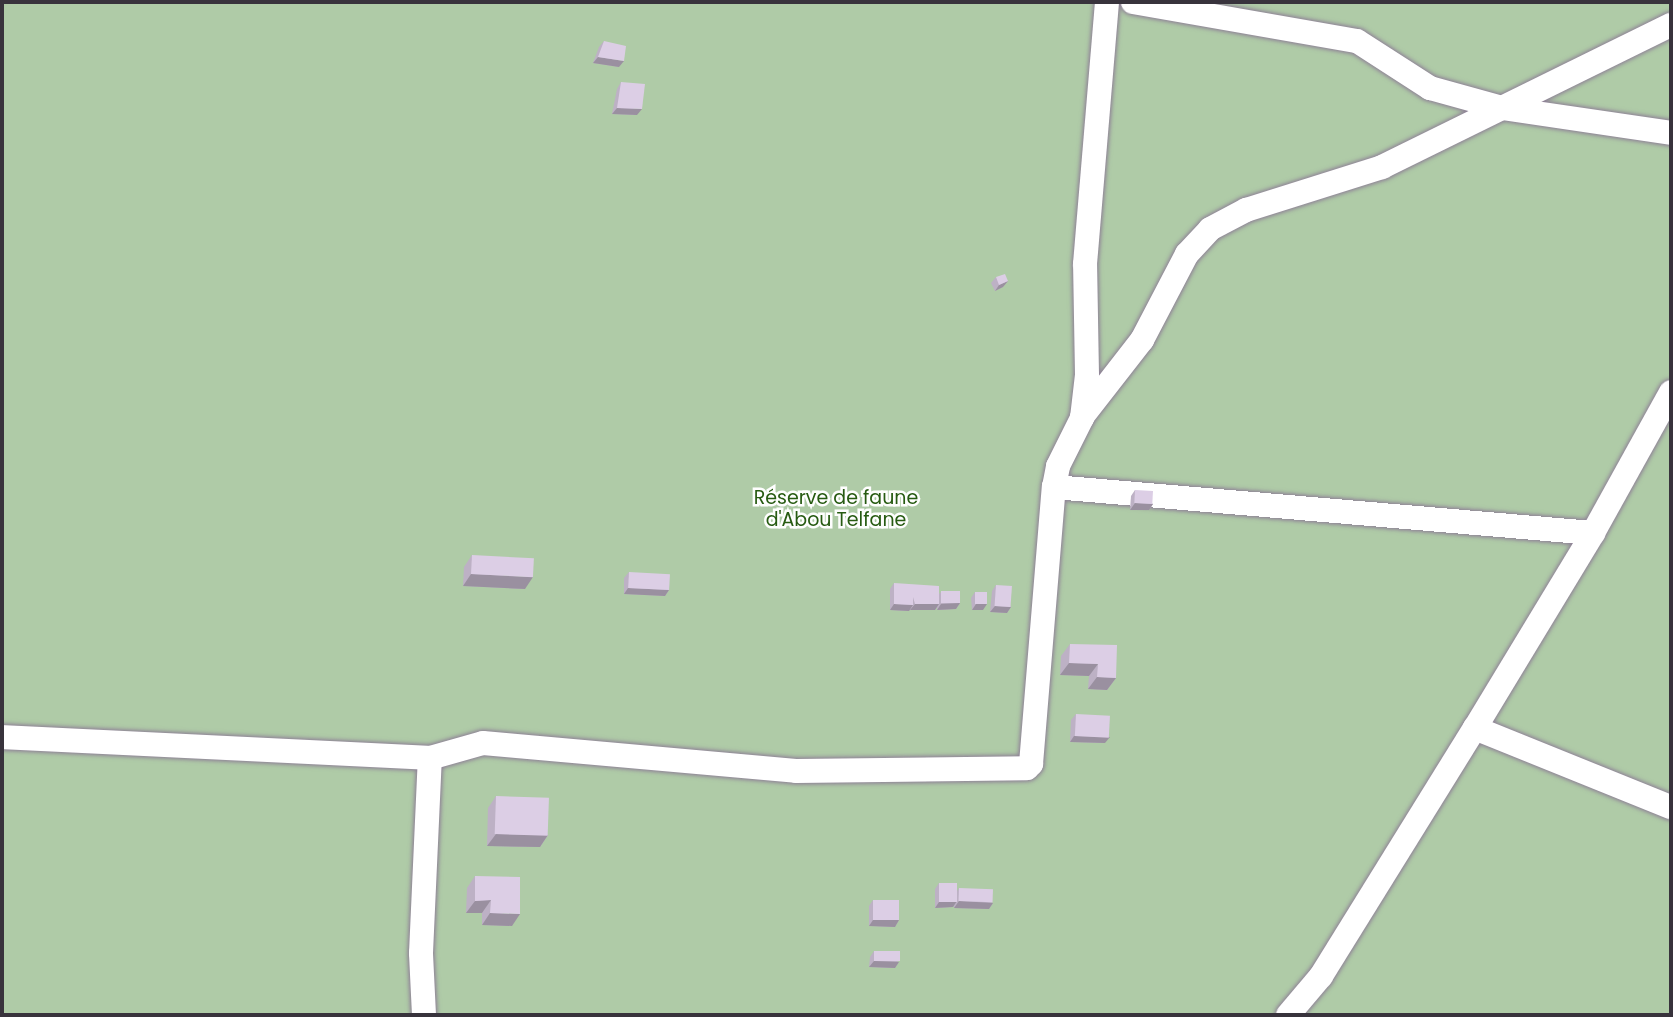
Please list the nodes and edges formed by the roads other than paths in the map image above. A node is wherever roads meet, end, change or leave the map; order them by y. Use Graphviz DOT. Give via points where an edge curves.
graph roads {
  1 [pos="1107,2"];
  2 [pos="1133,2"];
  3 [pos="1671,25"];
  4 [pos="1502,108"];
  5 [pos="1671,133"];
  6 [pos="1671,392"];
  7 [pos="1082,418"];
  8 [pos="1054,487"];
  9 [pos="1593,533"];
  10 [pos="1475,728"];
  11 [pos="2,737"];
  12 [pos="430,758"];
  13 [pos="1671,807"];
  14 [pos="424,1015"];
  15 [pos="1288,1015"];
  1 -- 7 [label="street" via="1085,264 1087,374"];
  2 -- 4 [label="street" via="1357,41 1430,88"];
  3 -- 4 [label="street"];
  4 -- 5 [label="street"];
  4 -- 7 [label="street" via="1382,167 1246,210 1210,229 1187,254 1142,340"];
  6 -- 9 [label="street"];
  7 -- 8 [label="street" via="1058,466"];
  8 -- 9 [label="street"];
  8 -- 12 [label="street" via="1033,754 1027,768 796,771 483,743"];
  9 -- 10 [label="street"];
  10 -- 13 [label="street"];
  10 -- 15 [label="street" via="1321,976"];
  11 -- 12 [label="street"];
  12 -- 14 [label="street" via="421,953"];
}
